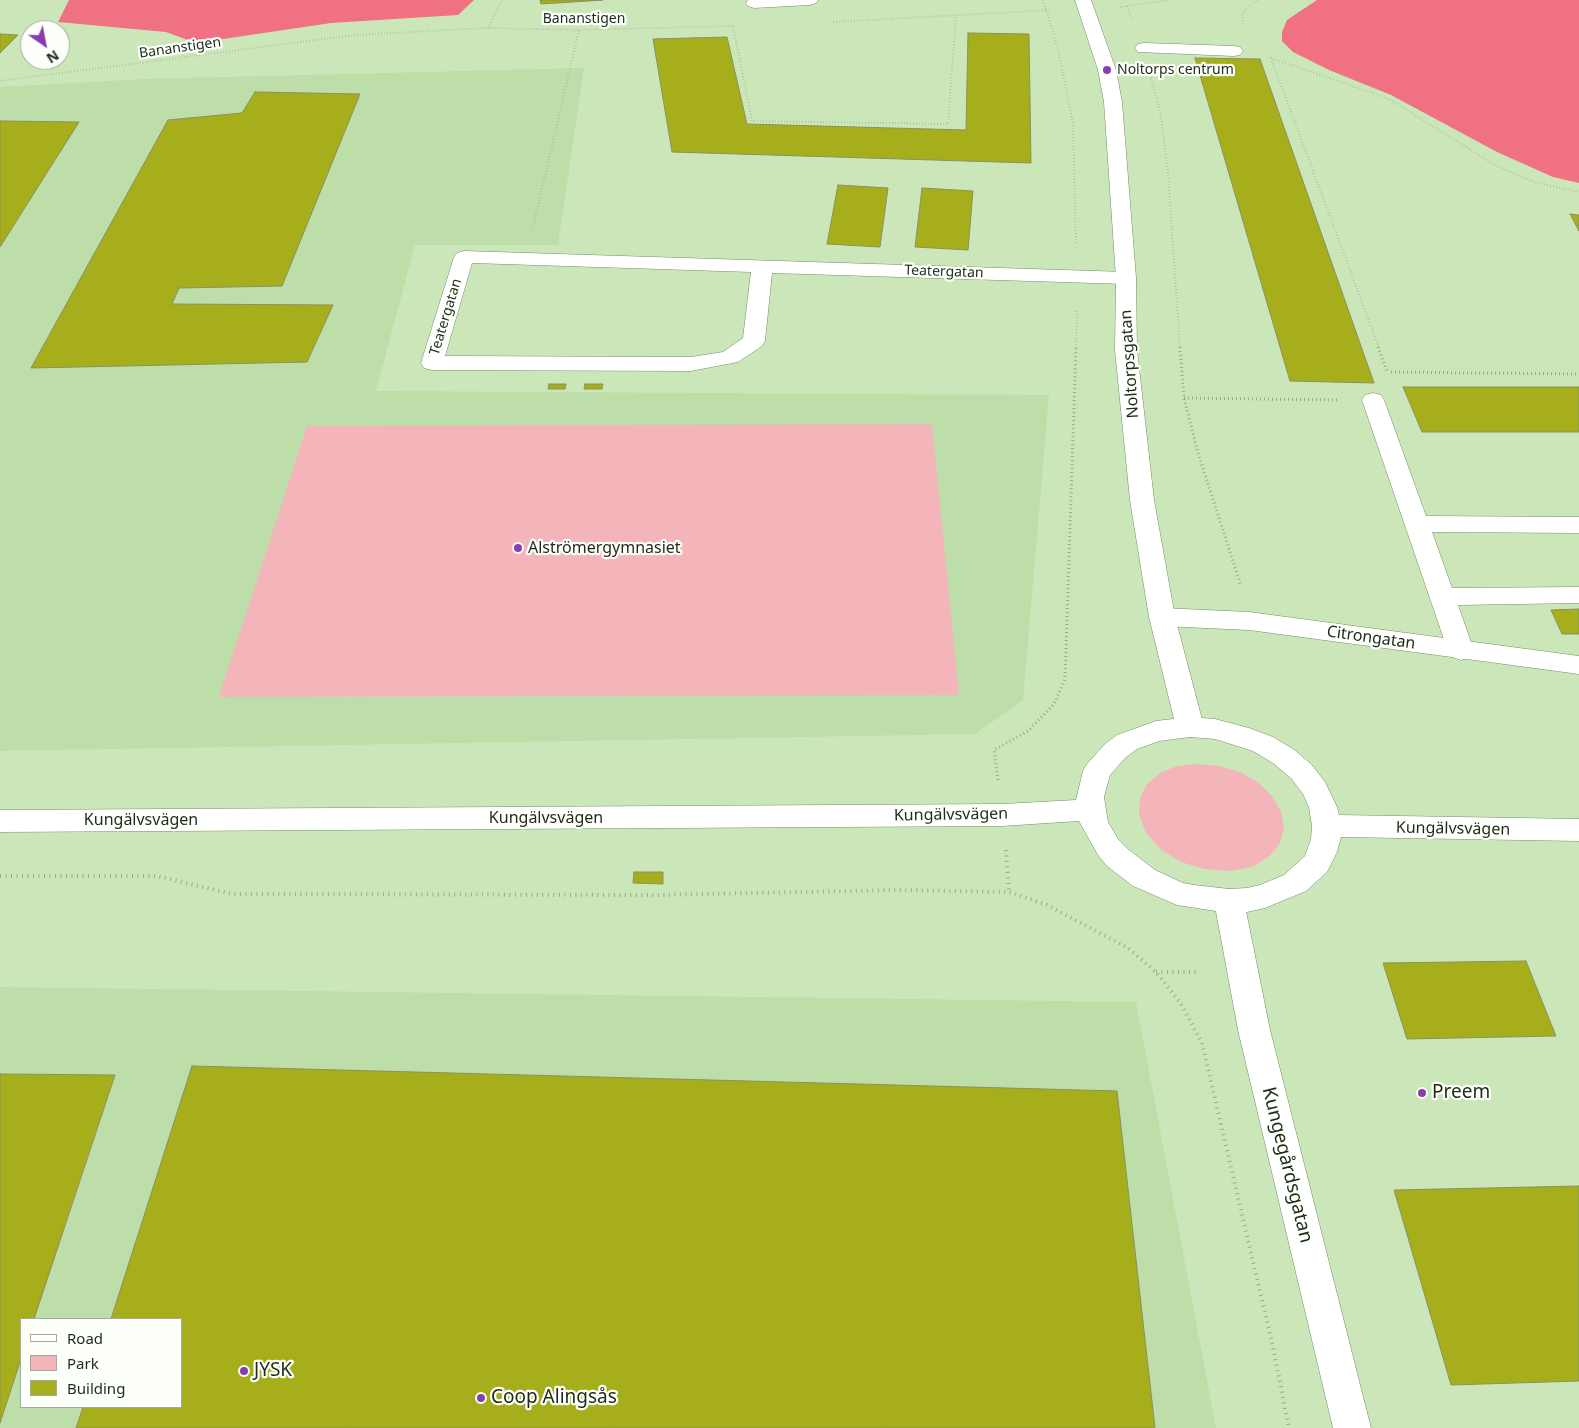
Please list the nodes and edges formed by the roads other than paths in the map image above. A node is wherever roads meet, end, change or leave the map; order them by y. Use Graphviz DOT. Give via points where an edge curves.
graph roads {
  1 [pos="810,0"];
  2 [pos="754,3"];
  3 [pos="1085,4"];
  4 [pos="1144,48"];
  5 [pos="1234,51"];
  6 [pos="762,266"];
  7 [pos="1126,278"];
  8 [pos="1374,400"];
  9 [pos="1417,524"];
  10 [pos="1579,525"];
  11 [pos="1579,595"];
  12 [pos="1442,597"];
  13 [pos="1162,618"];
  14 [pos="1461,650"];
  15 [pos="1579,665"];
  16 [pos="1190,727"];
  17 [pos="1091,810"];
  18 [pos="0,821"];
  19 [pos="1327,826"];
  20 [pos="1579,830"];
  21 [pos="1229,901"];
  22 [pos="1352,1428"];
  1 -- 2 [label="street"];
  3 -- 7 [label="street, Noltorpsgatan" via="1107,70 1113,102"];
  4 -- 5 [label="street"];
  6 -- 6 [label="street, Teatergatan" via="464,257 432,363 691,364 730,356 754,342"];
  6 -- 7 [label="street, Teatergatan"];
  7 -- 13 [label="street, Noltorpsgatan" via="1126,350 1142,500"];
  8 -- 9 [label="street"];
  9 -- 10 [label="street"];
  9 -- 12 [label="street"];
  11 -- 12 [label="street"];
  12 -- 14 [label="street"];
  13 -- 14 [label="street, Citrongatan" via="1249,621"];
  13 -- 16 [label="street, Noltorpsgatan"];
  14 -- 15 [label="street, Citrongatan"];
  16 -- 17 [label="street" via="1149,733 1115,750 1097,771"];
  16 -- 19 [label="street" via="1239,735 1283,756 1315,789"];
  17 -- 18 [label="street, Kungälvsvägen" via="1002,815"];
  17 -- 21 [label="street" via="1108,847 1144,878 1177,893"];
  19 -- 20 [label="street, Kungälvsvägen"];
  19 -- 21 [label="street" via="1316,864 1295,884 1265,896"];
  21 -- 22 [label="street, Kungegårdsgatan" via="1254,1030"];
}
